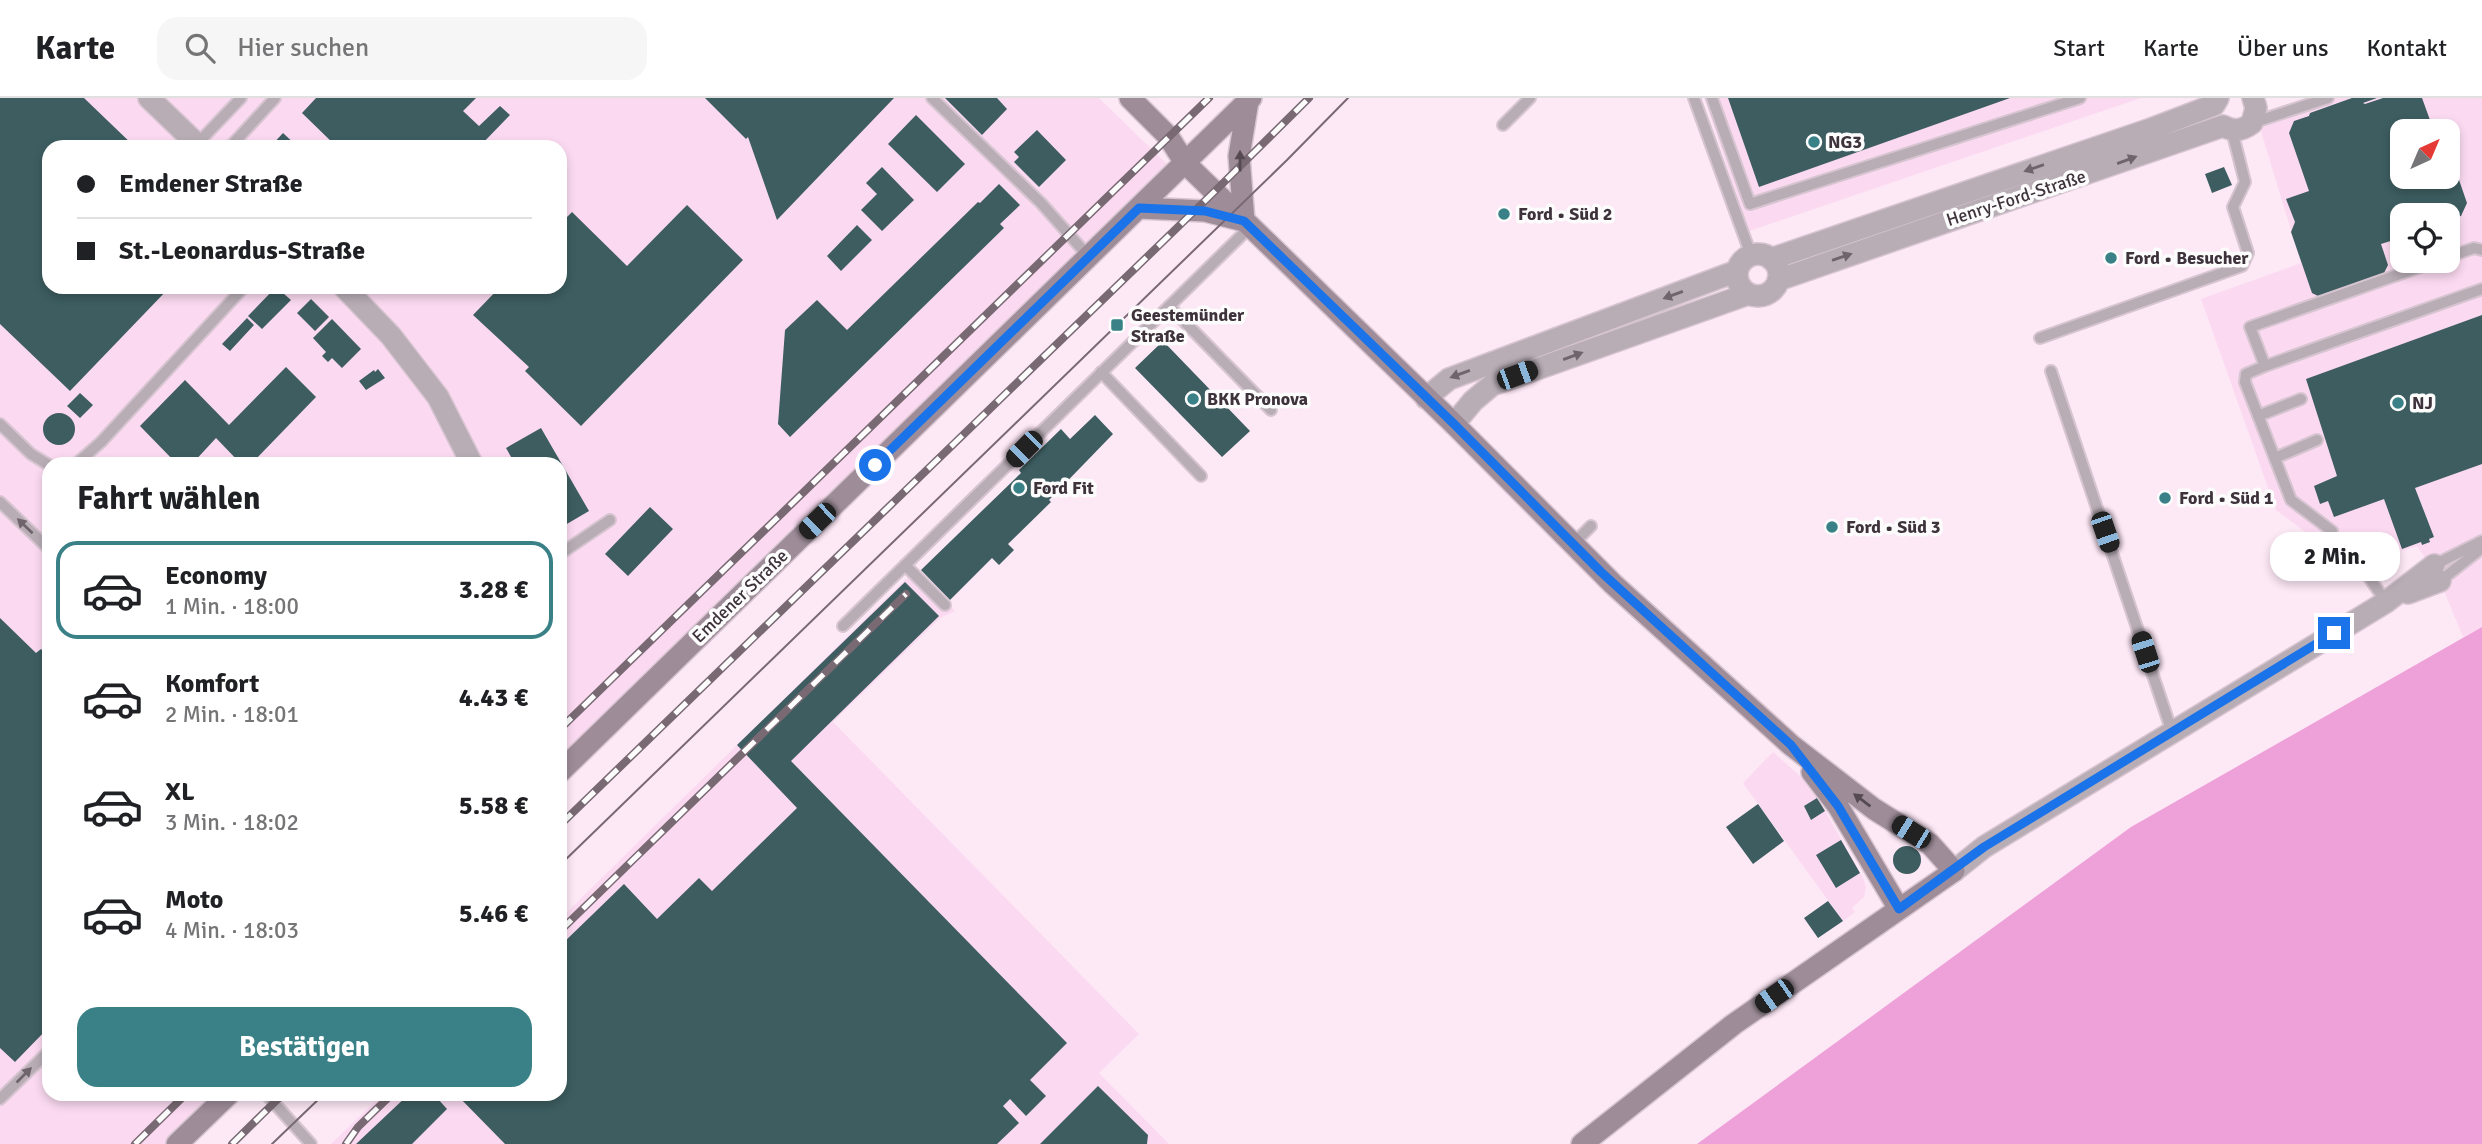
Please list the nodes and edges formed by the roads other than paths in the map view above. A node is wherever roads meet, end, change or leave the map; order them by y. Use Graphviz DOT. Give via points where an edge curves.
graph roads {
  1 [pos="149,98"];
  2 [pos="241,98"];
  3 [pos="275,98"];
  4 [pos="932,98"];
  5 [pos="1130,98"];
  6 [pos="1530,98"];
  7 [pos="1694,98"];
  8 [pos="1712,98"];
  9 [pos="2080,98"];
  10 [pos="2253,98"];
  11 [pos="2328,98"];
  12 [pos="1250,99"];
  13 [pos="2216,102"];
  14 [pos="2252,123"];
  15 [pos="1503,125"];
  16 [pos="2227,129"];
  17 [pos="192,140"];
  18 [pos="203,140"];
  19 [pos="236,140"];
  20 [pos="1185,163"];
  21 [pos="1139,208"];
  22 [pos="1247,224"];
  23 [pos="2482,250"];
  24 [pos="2460,253"];
  25 [pos="1089,257"];
  26 [pos="1753,262"];
  27 [pos="2403,273"];
  28 [pos="1778,280"];
  29 [pos="2482,289"];
  30 [pos="1748,293"];
  31 [pos="238,294"];
  32 [pos="351,294"];
  33 [pos="1169,306"];
  34 [pos="2040,338"];
  35 [pos="2265,366"];
  36 [pos="2051,371"];
  37 [pos="1101,372"];
  38 [pos="1426,398"];
  39 [pos="2301,400"];
  40 [pos="1271,410"];
  41 [pos="2258,416"];
  42 [pos="0,424"];
  43 [pos="1454,424"];
  44 [pos="2317,440"];
  45 [pos="84,457"];
  46 [pos="468,457"];
  47 [pos="2274,458"];
  48 [pos="42,461"];
  49 [pos="1201,476"];
  50 [pos="0,502"];
  51 [pos="610,520"];
  52 [pos="1591,526"];
  53 [pos="2332,531"];
  54 [pos="2482,541"];
  55 [pos="42,542"];
  56 [pos="1573,544"];
  57 [pos="2349,548"];
  58 [pos="2482,548"];
  59 [pos="567,549"];
  60 [pos="905,565"];
  61 [pos="2437,573"];
  62 [pos="2386,602"];
  63 [pos="945,605"];
  64 [pos="843,626"];
  65 [pos="2172,732"];
  66 [pos="1791,745"];
  67 [pos="567,762"];
  68 [pos="1954,871"];
  69 [pos="1899,909"];
  70 [pos="42,1058"];
  71 [pos="0,1099"];
  72 [pos="222,1101"];
  73 [pos="272,1101"];
  74 [pos="177,1144"];
  75 [pos="312,1144"];
  76 [pos="1582,1144"];
  1 -- 17 [label="street"];
  2 -- 18 [label="lane"];
  3 -- 19 [label="lane"];
  4 -- 25 [label="lane" via="1041,202"];
  5 -- 20 [label="street" via="1168,136"];
  6 -- 15 [label="lane"];
  7 -- 26 [label="lane"];
  8 -- 9 [label="lane" via="1749,204"];
  10 -- 14 [label="street"];
  11 -- 14 [label="lane, Henry-Ford-Straße"];
  12 -- 20 [label="street, Emdener Straße"];
  22 -- 12 [label="street, one-way" via="1239,156"];
  13 -- 26 [label="street, Henry-Ford-Straße, one-way"];
  14 -- 16 [label="street, Henry-Ford-Straße" via="2241,130"];
  28 -- 16 [label="street, Henry-Ford-Straße, one-way"];
  16 -- 34 [label="lane" via="2245,182 2233,207 2248,253 2242,266"];
  20 -- 21 [label="street, Emdener Straße"];
  20 -- 22 [label="street"];
  21 -- 22 [label="street" via="1205,211"];
  21 -- 25 [label="street, Emdener Straße"];
  22 -- 33 [label="lane"];
  22 -- 38 [label="street"];
  23 -- 24 [label="lane"];
  25 -- 67 [label="street, Emdener Straße"];
  26 -- 28 [label="street" via="1777,269"];
  26 -- 30 [label="street" via="1739,284"];
  26 -- 38 [label="street, Henry-Ford-Straße, one-way" via="1448,379"];
  27 -- 35 [label="lane" via="2250,327"];
  28 -- 30 [label="street, Henry-Ford-Straße" via="1766,294"];
  29 -- 35 [label="lane"];
  43 -- 30 [label="street, Henry-Ford-Straße, one-way" via="1492,384"];
  31 -- 45 [label="lane"];
  32 -- 46 [label="street" via="391,336 438,397"];
  33 -- 37 [label="lane"];
  33 -- 40 [label="lane"];
  35 -- 41 [label="lane" via="2246,374"];
  36 -- 65 [label="lane"];
  37 -- 49 [label="lane"];
  37 -- 60 [label="lane"];
  38 -- 43 [label="street"];
  39 -- 41 [label="lane"];
  41 -- 47 [label="lane"];
  42 -- 48 [label="lane"];
  43 -- 56 [label="street"];
  44 -- 47 [label="lane"];
  47 -- 53 [label="lane" via="2291,500"];
  55 -- 50 [label="lane, one-way"];
  51 -- 59 [label="lane"];
  52 -- 56 [label="lane"];
  54 -- 61 [label="lane"];
  56 -- 66 [label="street"];
  57 -- 62 [label="lane"];
  58 -- 61 [label="lane"];
  60 -- 63 [label="lane"];
  60 -- 64 [label="lane"];
  61 -- 62 [label="street"];
  62 -- 65 [label="street"];
  65 -- 68 [label="street" via="1984,847"];
  68 -- 66 [label="street, one-way" via="1930,844 1874,809"];
  66 -- 69 [label="street" via="1838,806"];
  68 -- 69 [label="street"];
  69 -- 76 [label="street" via="1734,1024"];
  71 -- 70 [label="lane, one-way"];
  72 -- 74 [label="street"];
  73 -- 75 [label="lane"];
}
